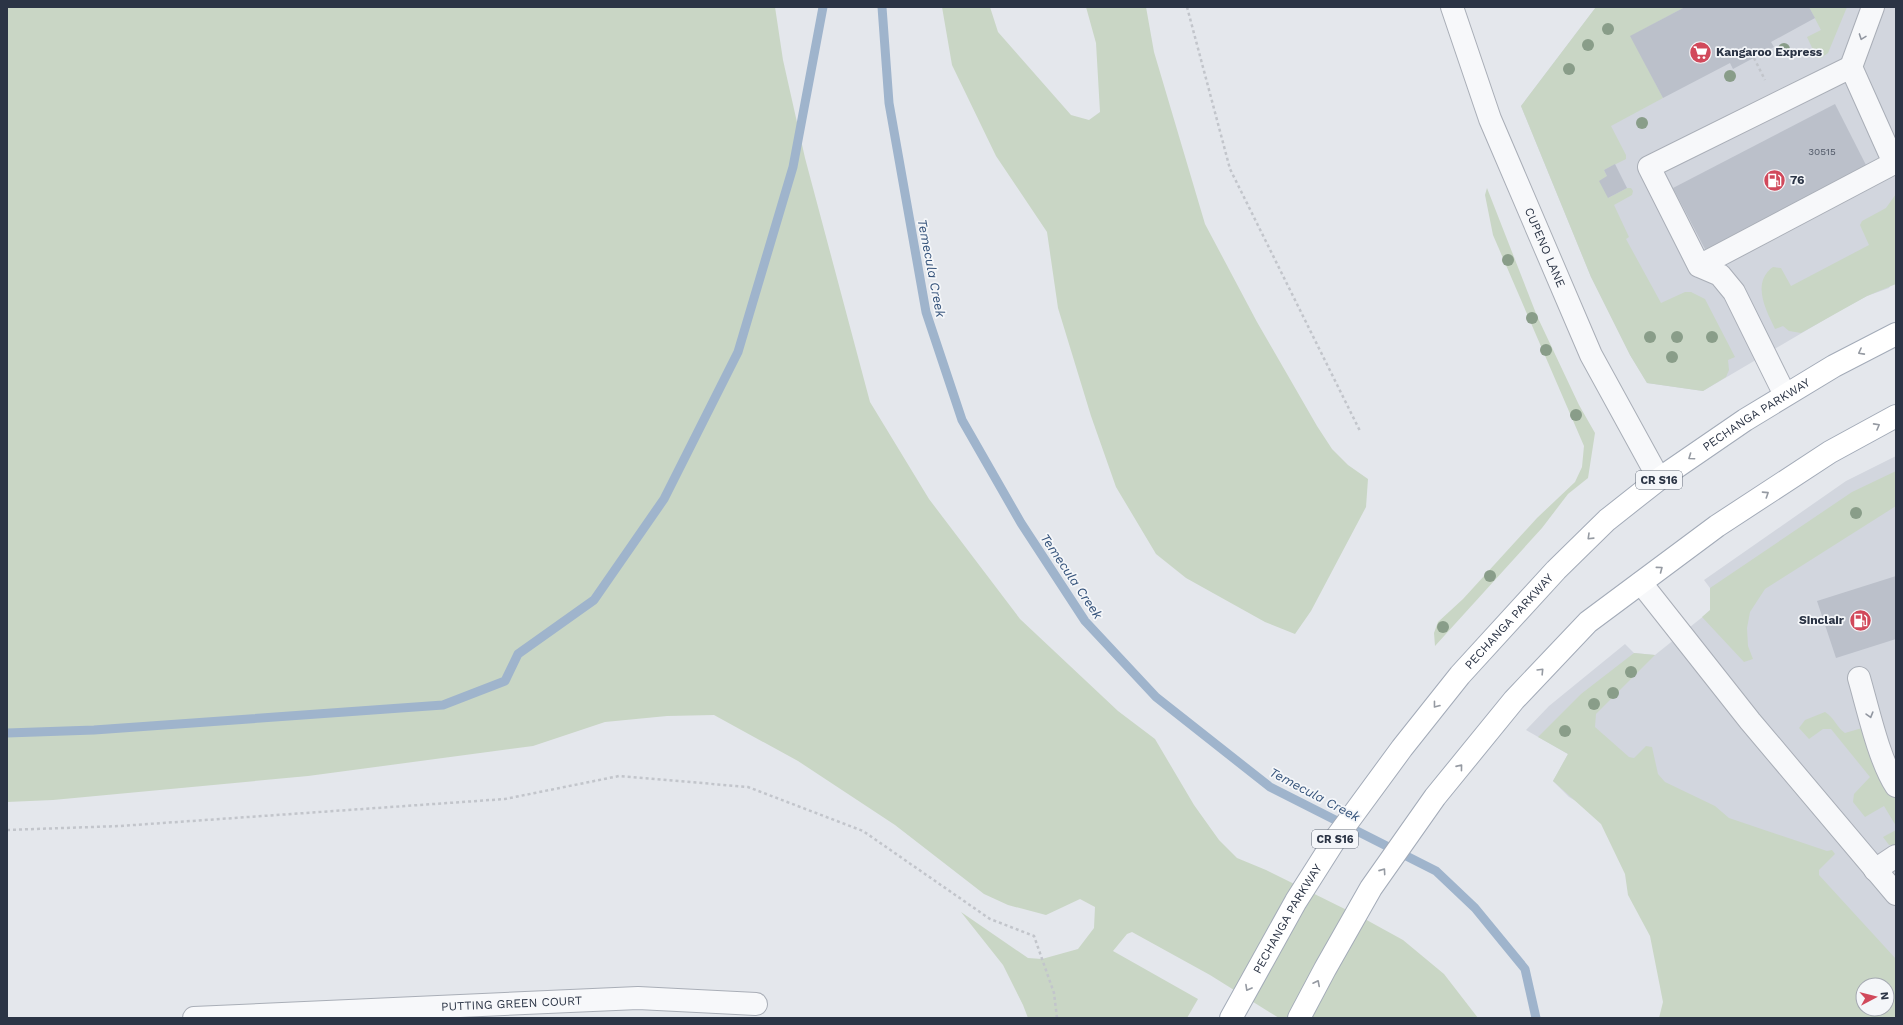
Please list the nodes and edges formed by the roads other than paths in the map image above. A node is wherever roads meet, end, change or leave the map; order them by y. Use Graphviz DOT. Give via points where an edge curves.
graph roads {
  1 [pos="1452,7"];
  2 [pos="1873,7"];
  3 [pos="1851,67"];
  4 [pos="1699,266"];
  5 [pos="1896,334"];
  6 [pos="1785,395"];
  7 [pos="1896,416"];
  8 [pos="1659,479"];
  9 [pos="1641,583"];
  10 [pos="1859,678"];
  11 [pos="1896,786"];
  12 [pos="1896,856"];
  13 [pos="1875,870"];
  14 [pos="1896,894"];
  15 [pos="756,1004"];
  16 [pos="194,1018"];
  17 [pos="1232,1018"];
  18 [pos="1299,1018"];
  1 -- 8 [label="street, CUPENO LANE" via="1490,119 1590,355"];
  2 -- 3 [label="street, one-way"];
  3 -- 4 [label="street" via="1894,163"];
  3 -- 4 [label="street" via="1649,167"];
  4 -- 6 [label="street" via="1720,276 1734,292"];
  5 -- 6 [label="main road, PECHANGA PARKWAY / CR S16, one-way"];
  6 -- 8 [label="main road, PECHANGA PARKWAY / CR S16, one-way"];
  9 -- 7 [label="main road, one-way" via="1717,526 1810,465"];
  8 -- 17 [label="main road, PECHANGA PARKWAY / CR S16, one-way" via="1607,520 1556,570 1460,675 1402,748 1336,838 1296,901"];
  9 -- 13 [label="street" via="1750,721"];
  18 -- 9 [label="main road, one-way" via="1371,888 1435,797 1514,700 1588,622"];
  10 -- 11 [label="street, one-way" via="1874,730"];
  12 -- 13 [label="street"];
  13 -- 14 [label="street"];
  15 -- 16 [label="street, PUTTING GREEN COURT" via="638,998"];
}
